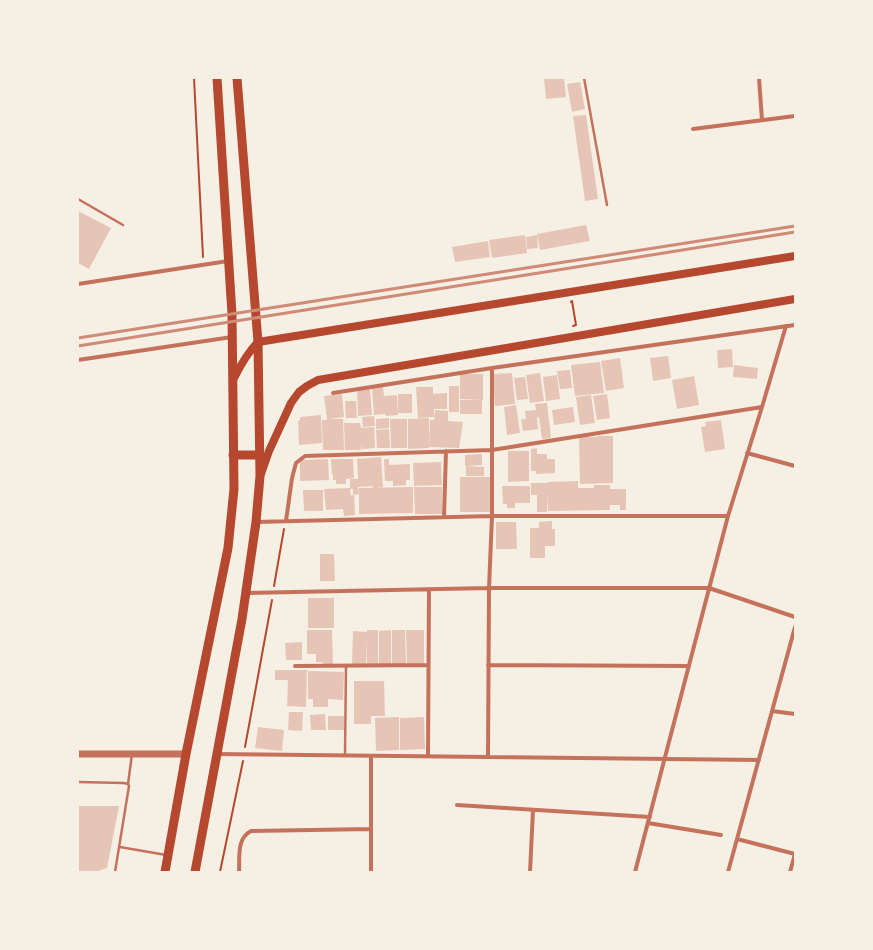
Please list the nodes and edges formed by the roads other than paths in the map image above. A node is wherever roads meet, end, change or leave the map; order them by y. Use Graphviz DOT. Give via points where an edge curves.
graph roads {
  1 [pos="217,78"];
  2 [pos="237,78"];
  3 [pos="584,78"];
  4 [pos="759,78"];
  5 [pos="795,116"];
  6 [pos="762,120"];
  7 [pos="693,128"];
  8 [pos="78,199"];
  9 [pos="607,205"];
  10 [pos="123,225"];
  11 [pos="795,256"];
  12 [pos="229,260"];
  13 [pos="78,284"];
  14 [pos="795,299"];
  15 [pos="795,325"];
  16 [pos="786,326"];
  17 [pos="233,337"];
  18 [pos="258,342"];
  19 [pos="78,360"];
  20 [pos="492,368"];
  21 [pos="233,380"];
  22 [pos="333,392"];
  23 [pos="762,407"];
  24 [pos="492,450"];
  25 [pos="446,451"];
  26 [pos="747,453"];
  27 [pos="233,455"];
  28 [pos="260,455"];
  29 [pos="795,466"];
  30 [pos="260,476"];
  31 [pos="492,516"];
  32 [pos="728,516"];
  33 [pos="444,517"];
  34 [pos="286,521"];
  35 [pos="256,522"];
  36 [pos="489,588"];
  37 [pos="709,588"];
  38 [pos="429,589"];
  39 [pos="246,593"];
  40 [pos="795,616"];
  41 [pos="795,628"];
  42 [pos="428,665"];
  43 [pos="488,665"];
  44 [pos="295,666"];
  45 [pos="346,666"];
  46 [pos="689,666"];
  47 [pos="772,711"];
  48 [pos="795,714"];
  49 [pos="78,754"];
  50 [pos="132,754"];
  51 [pos="186,754"];
  52 [pos="216,754"];
  53 [pos="345,756"];
  54 [pos="371,756"];
  55 [pos="428,756"];
  56 [pos="488,757"];
  57 [pos="665,758"];
  58 [pos="759,760"];
  59 [pos="78,782"];
  60 [pos="128,784"];
  61 [pos="458,805"];
  62 [pos="533,810"];
  63 [pos="650,817"];
  64 [pos="648,823"];
  65 [pos="371,829"];
  66 [pos="721,835"];
  67 [pos="737,839"];
  68 [pos="120,847"];
  69 [pos="795,854"];
  70 [pos="168,855"];
  71 [pos="115,872"];
  72 [pos="165,872"];
  73 [pos="195,872"];
  74 [pos="239,872"];
  75 [pos="371,872"];
  76 [pos="530,872"];
  77 [pos="635,872"];
  78 [pos="728,872"];
  79 [pos="790,872"];
  1 -- 12 [label="main road"];
  2 -- 18 [label="main road"];
  3 -- 9 [label="lane"];
  4 -- 6 [label="street"];
  5 -- 6 [label="street"];
  6 -- 7 [label="street"];
  8 -- 10 [label="lane"];
  11 -- 18 [label="main road"];
  12 -- 13 [label="street"];
  12 -- 17 [label="main road"];
  14 -- 30 [label="main road" via="318,380 299,392 291,403"];
  15 -- 16 [label="street"];
  16 -- 20 [label="street"];
  16 -- 23 [label="street"];
  17 -- 19 [label="street"];
  17 -- 21 [label="main road"];
  18 -- 21 [label="main road" via="242,362"];
  18 -- 28 [label="main road"];
  20 -- 22 [label="street"];
  20 -- 24 [label="street"];
  21 -- 27 [label="main road"];
  23 -- 24 [label="street"];
  23 -- 26 [label="street"];
  24 -- 25 [label="street"];
  24 -- 31 [label="street"];
  25 -- 33 [label="street"];
  25 -- 34 [label="street" via="305,456 296,463"];
  26 -- 29 [label="street"];
  26 -- 32 [label="street"];
  27 -- 28 [label="main road"];
  27 -- 51 [label="main road" via="234,490 228,548"];
  28 -- 30 [label="main road"];
  30 -- 35 [label="main road"];
  31 -- 32 [label="street"];
  31 -- 33 [label="street"];
  31 -- 36 [label="street"];
  32 -- 37 [label="street"];
  33 -- 34 [label="street"];
  34 -- 35 [label="street"];
  35 -- 39 [label="main road"];
  36 -- 37 [label="street"];
  36 -- 38 [label="street"];
  36 -- 43 [label="street"];
  37 -- 40 [label="street"];
  37 -- 46 [label="street"];
  38 -- 39 [label="street"];
  38 -- 42 [label="street"];
  39 -- 52 [label="main road"];
  41 -- 47 [label="street"];
  42 -- 45 [label="street"];
  42 -- 55 [label="street"];
  43 -- 46 [label="street"];
  43 -- 56 [label="street"];
  44 -- 45 [label="street"];
  45 -- 53 [label="lane"];
  46 -- 57 [label="street"];
  47 -- 48 [label="street"];
  47 -- 58 [label="street"];
  49 -- 50 [label="street"];
  50 -- 51 [label="street"];
  50 -- 60 [label="lane"];
  51 -- 70 [label="main road"];
  52 -- 53 [label="street"];
  52 -- 73 [label="main road"];
  53 -- 54 [label="street"];
  54 -- 55 [label="street"];
  54 -- 65 [label="street"];
  55 -- 56 [label="street"];
  56 -- 57 [label="street"];
  57 -- 58 [label="street"];
  57 -- 63 [label="street"];
  58 -- 67 [label="street"];
  59 -- 60 [label="lane"];
  60 -- 68 [label="lane"];
  61 -- 62 [label="street"];
  62 -- 63 [label="street"];
  62 -- 76 [label="street"];
  63 -- 64 [label="street"];
  64 -- 66 [label="street"];
  64 -- 77 [label="street"];
  65 -- 74 [label="street" via="251,831 242,838"];
  65 -- 75 [label="street"];
  67 -- 69 [label="street"];
  67 -- 78 [label="street"];
  68 -- 70 [label="lane"];
  68 -- 71 [label="lane"];
  69 -- 79 [label="street"];
  70 -- 72 [label="main road"];
}
